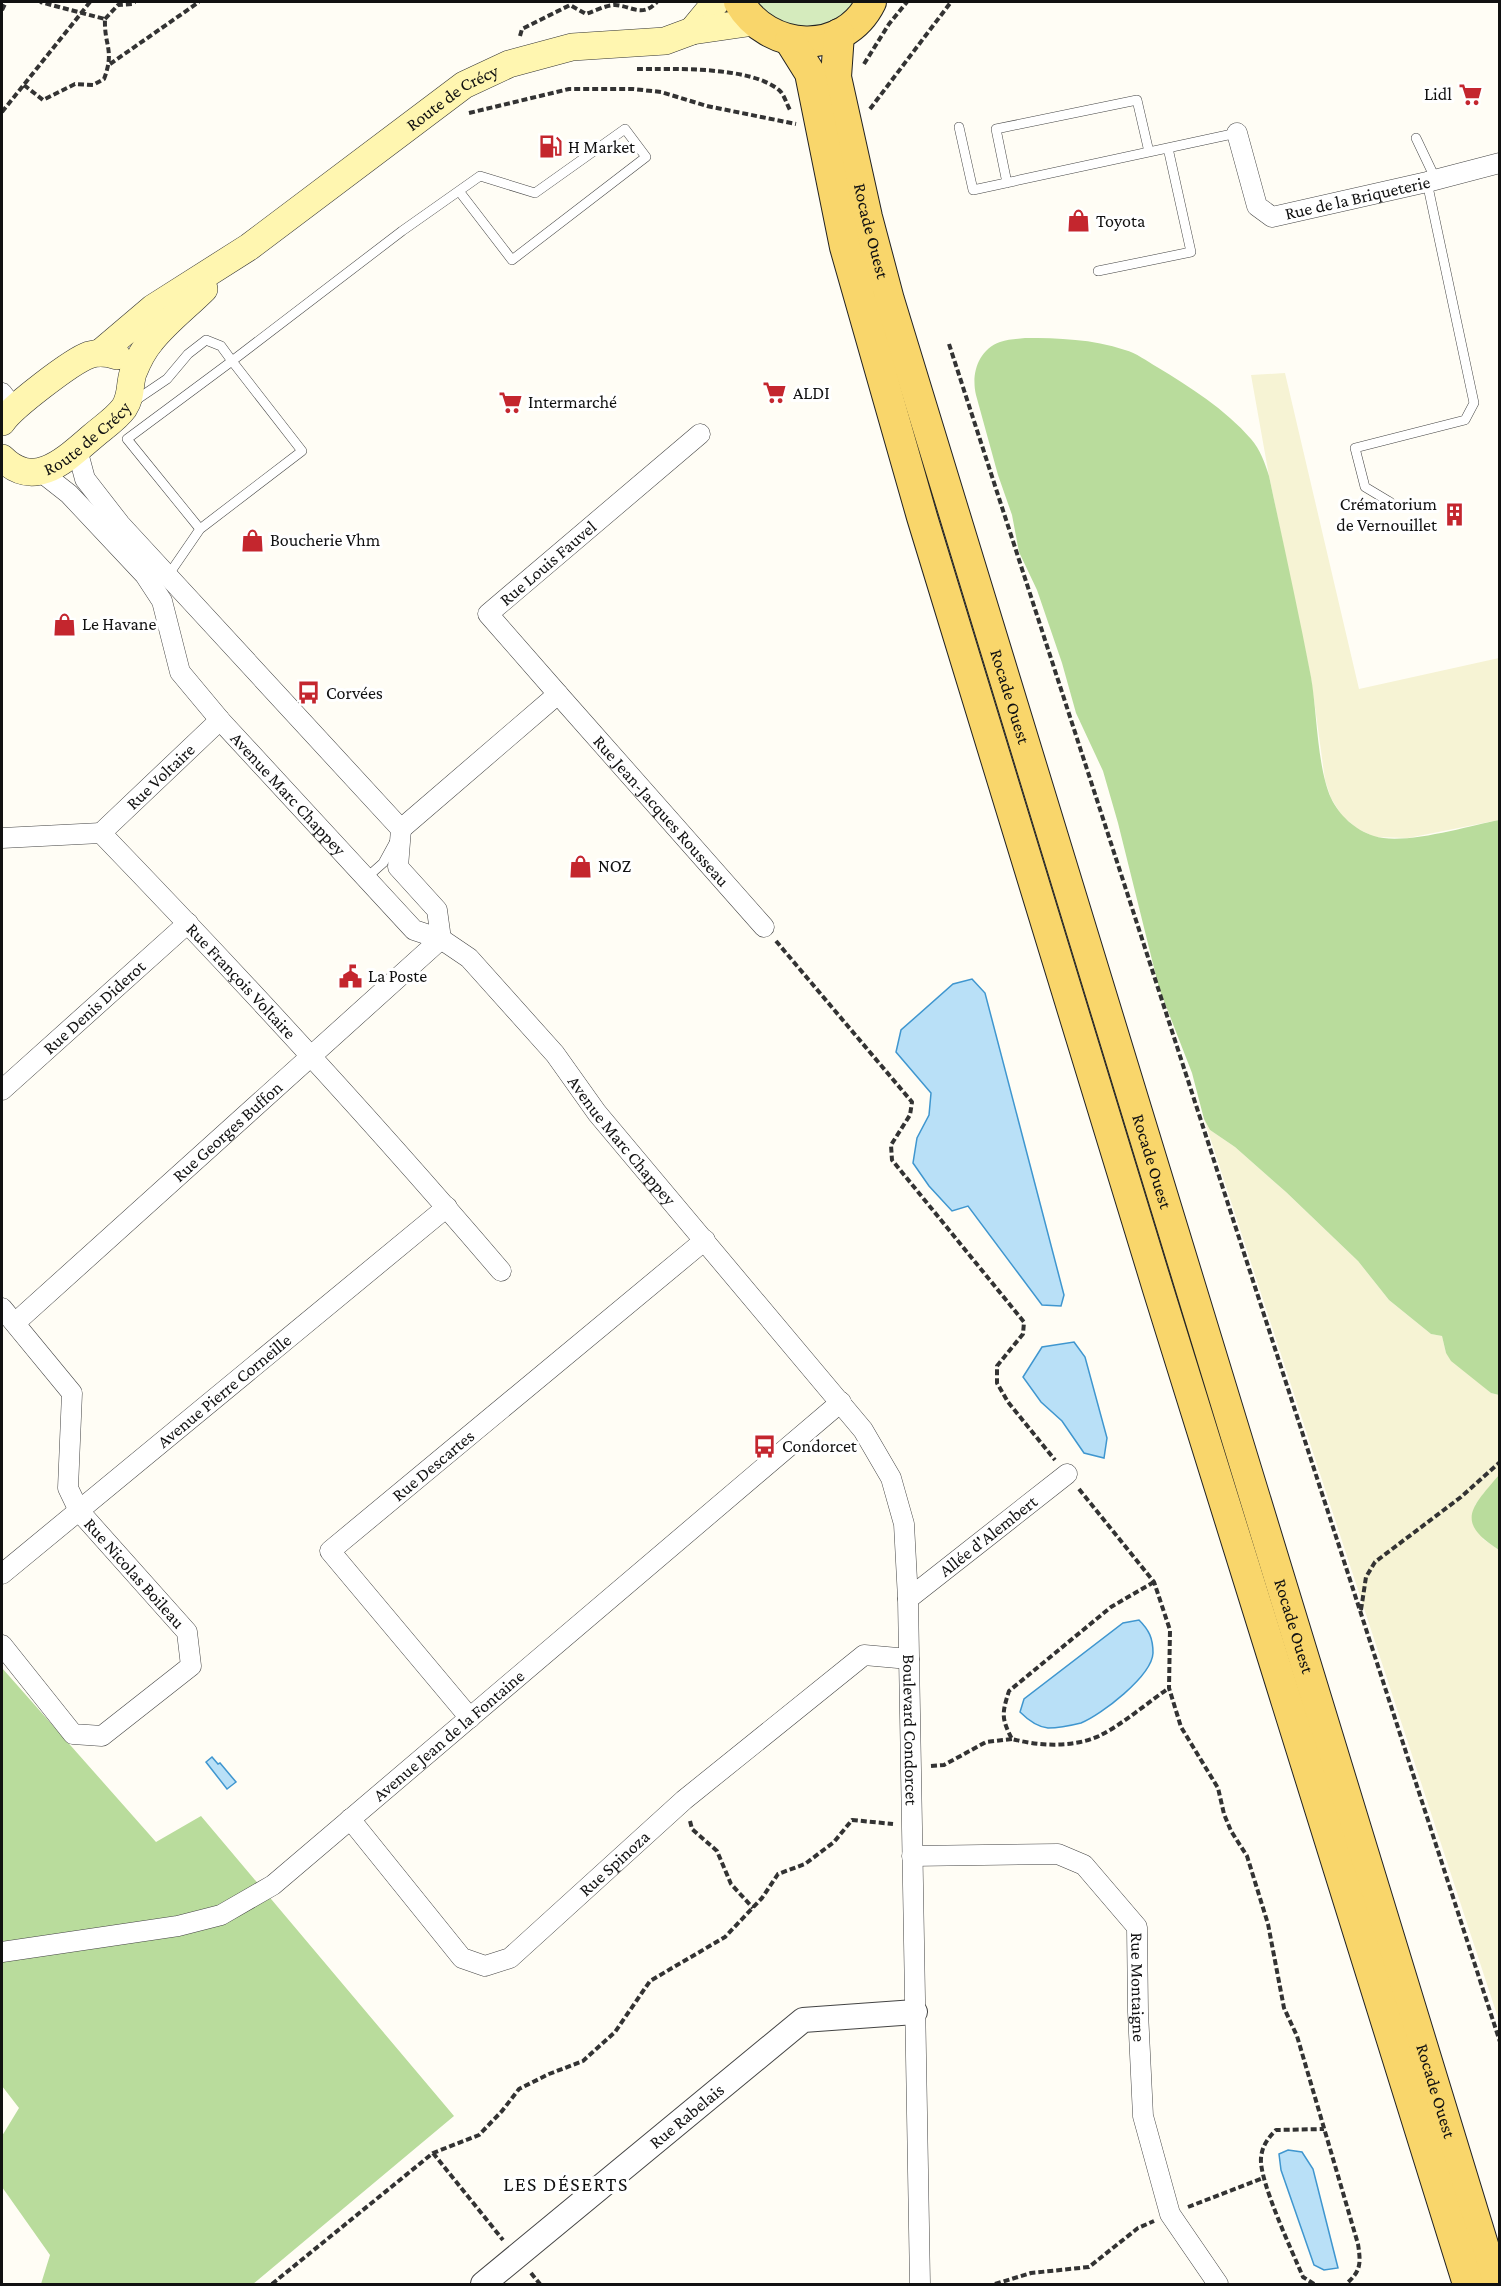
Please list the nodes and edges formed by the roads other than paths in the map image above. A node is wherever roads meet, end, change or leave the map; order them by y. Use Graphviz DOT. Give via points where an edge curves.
graph roads {
  1 [pos="716,2"];
  2 [pos="871,2"];
  3 [pos="747,12"];
  4 [pos="692,31"];
  5 [pos="839,34"];
  6 [pos="790,40"];
  7 [pos="959,127"];
  8 [pos="1237,133"];
  9 [pos="1416,138"];
  10 [pos="1168,148"];
  11 [pos="1149,152"];
  12 [pos="1500,163"];
  13 [pos="1431,181"];
  14 [pos="1007,183"];
  15 [pos="459,191"];
  16 [pos="249,247"];
  17 [pos="1098,271"];
  18 [pos="100,353"];
  19 [pos="232,361"];
  20 [pos="133,375"];
  21 [pos="6,408"];
  22 [pos="123,409"];
  23 [pos="700,434"];
  24 [pos="77,449"];
  25 [pos="16,469"];
  26 [pos="1390,502"];
  27 [pos="200,529"];
  28 [pos="167,574"];
  29 [pos="162,601"];
  30 [pos="198,608"];
  31 [pos="168,623"];
  32 [pos="558,694"];
  33 [pos="220,720"];
  34 [pos="401,829"];
  35 [pos="101,833"];
  36 [pos="2,838"];
  37 [pos="365,879"];
  38 [pos="188,923"];
  39 [pos="764,927"];
  40 [pos="441,939"];
  41 [pos="311,1057"];
  42 [pos="2,1090"];
  43 [pos="447,1207"];
  44 [pos="705,1240"];
  45 [pos="501,1271"];
  46 [pos="8,1316"];
  47 [pos="841,1402"];
  48 [pos="1067,1474"];
  49 [pos="79,1511"];
  50 [pos="2,1574"];
  51 [pos="908,1599"];
  52 [pos="2,1645"];
  53 [pos="909,1659"];
  54 [pos="470,1718"];
  55 [pos="350,1819"];
  56 [pos="912,1856"];
  57 [pos="2,1952"];
  58 [pos="915,2012"];
  59 [pos="483,2284"];
  60 [pos="920,2284"];
  61 [pos="1218,2284"];
  62 [pos="1468,2284"];
  63 [pos="1495,2284"];
  1 -- 4 [label="main road"];
  2 -- 5 [label="main road" via="857,21"];
  3 -- 4 [label="main road, Route de Crécy"];
  3 -- 6 [label="main road" via="771,34"];
  4 -- 16 [label="main road, Route de Crécy" via="665,41 572,47 509,64 464,85"];
  5 -- 6 [label="main road" via="816,41"];
  5 -- 63 [label="main road, Rocade Ouest" via="836,77 888,300"];
  6 -- 62 [label="main road, Rocade Ouest" via="810,73 845,247 922,517"];
  7 -- 14 [label="lane" via="973,190"];
  8 -- 10 [label="lane"];
  8 -- 13 [label="street, Rue de la Briqueterie" via="1257,206 1272,218"];
  9 -- 13 [label="lane"];
  10 -- 11 [label="lane"];
  10 -- 17 [label="lane" via="1191,252"];
  11 -- 14 [label="lane"];
  11 -- 14 [label="lane" via="1137,100 996,129"];
  12 -- 13 [label="street, Rue de la Briqueterie"];
  13 -- 26 [label="lane" via="1474,403 1465,420 1355,448 1365,487"];
  15 -- 15 [label="lane" via="480,176 535,192 625,129 646,157 512,260"];
  15 -- 19 [label="lane"];
  16 -- 18 [label="main road, Route de Crécy" via="153,308"];
  16 -- 20 [label="main road, Route de Crécy" via="149,342"];
  18 -- 20 [label="main road, Route de Crécy" via="114,355 127,364"];
  18 -- 21 [label="main road, Route de Crécy" via="87,355"];
  19 -- 22 [label="lane" via="221,346 206,340 167,378"];
  19 -- 27 [label="lane" via="302,451"];
  19 -- 27 [label="lane" via="127,439"];
  20 -- 22 [label="main road, Route de Crécy" via="132,392"];
  22 -- 24 [label="main road, Route de Crécy"];
  23 -- 32 [label="street, Rue Louis Fauvel" via="488,614"];
  24 -- 25 [label="main road, Route de Crécy" via="53,468"];
  24 -- 28 [label="street" via="85,480"];
  25 -- 29 [label="street, Avenue Marc Chappey" via="59,484 145,575"];
  27 -- 28 [label="lane"];
  28 -- 29 [label="lane"];
  28 -- 30 [label="street"];
  29 -- 31 [label="street, Avenue Marc Chappey"];
  30 -- 31 [label="street"];
  30 -- 34 [label="street"];
  31 -- 33 [label="street, Avenue Marc Chappey" via="180,672"];
  32 -- 34 [label="street"];
  32 -- 39 [label="street, Rue Jean-Jacques Rousseau"];
  33 -- 35 [label="street, Rue Voltaire"];
  33 -- 37 [label="street, Avenue Marc Chappey"];
  34 -- 37 [label="lane" via="383,863"];
  34 -- 40 [label="street" via="398,867 438,910"];
  35 -- 36 [label="street"];
  35 -- 38 [label="street, Rue François Voltaire"];
  37 -- 40 [label="street, Avenue Marc Chappey" via="414,930"];
  38 -- 41 [label="street, Rue François Voltaire"];
  38 -- 42 [label="street, Rue Denis Diderot"];
  40 -- 41 [label="street, Rue Georges Buffon"];
  40 -- 44 [label="street, Avenue Marc Chappey" via="469,958 555,1054 597,1113"];
  41 -- 43 [label="street, Rue François Voltaire"];
  41 -- 46 [label="street, Rue Georges Buffon"];
  43 -- 45 [label="street, Rue François Voltaire"];
  43 -- 49 [label="street, Avenue Pierre Corneille"];
  44 -- 47 [label="street, Boulevard Condorcet"];
  44 -- 54 [label="street, Rue Descartes" via="330,1551"];
  46 -- 49 [label="street" via="72,1392 68,1488"];
  47 -- 51 [label="street, Boulevard Condorcet" via="891,1478 904,1524"];
  47 -- 54 [label="street, Avenue Jean de la Fontaine"];
  48 -- 51 [label="street, Allée d'Alembert"];
  49 -- 50 [label="street, Avenue Pierre Corneille"];
  49 -- 52 [label="street, Rue Nicolas Boileau" via="187,1632 191,1666 102,1736 73,1734"];
  51 -- 53 [label="street, Boulevard Condorcet"];
  53 -- 55 [label="street, Rue Spinoza" via="864,1655 684,1800 510,1958 485,1966 462,1958"];
  53 -- 56 [label="street, Boulevard Condorcet"];
  54 -- 55 [label="street, Avenue Jean de la Fontaine"];
  55 -- 57 [label="street, Avenue Jean de la Fontaine" via="273,1885 221,1915 178,1926"];
  56 -- 58 [label="street, Boulevard Condorcet"];
  56 -- 61 [label="street, Rue Montaigne" via="1058,1854 1084,1865 1137,1927 1143,2116 1170,2214"];
  58 -- 59 [label="street, Rue Rabelais" via="803,2020"];
  58 -- 60 [label="street, Boulevard Condorcet"];
}
